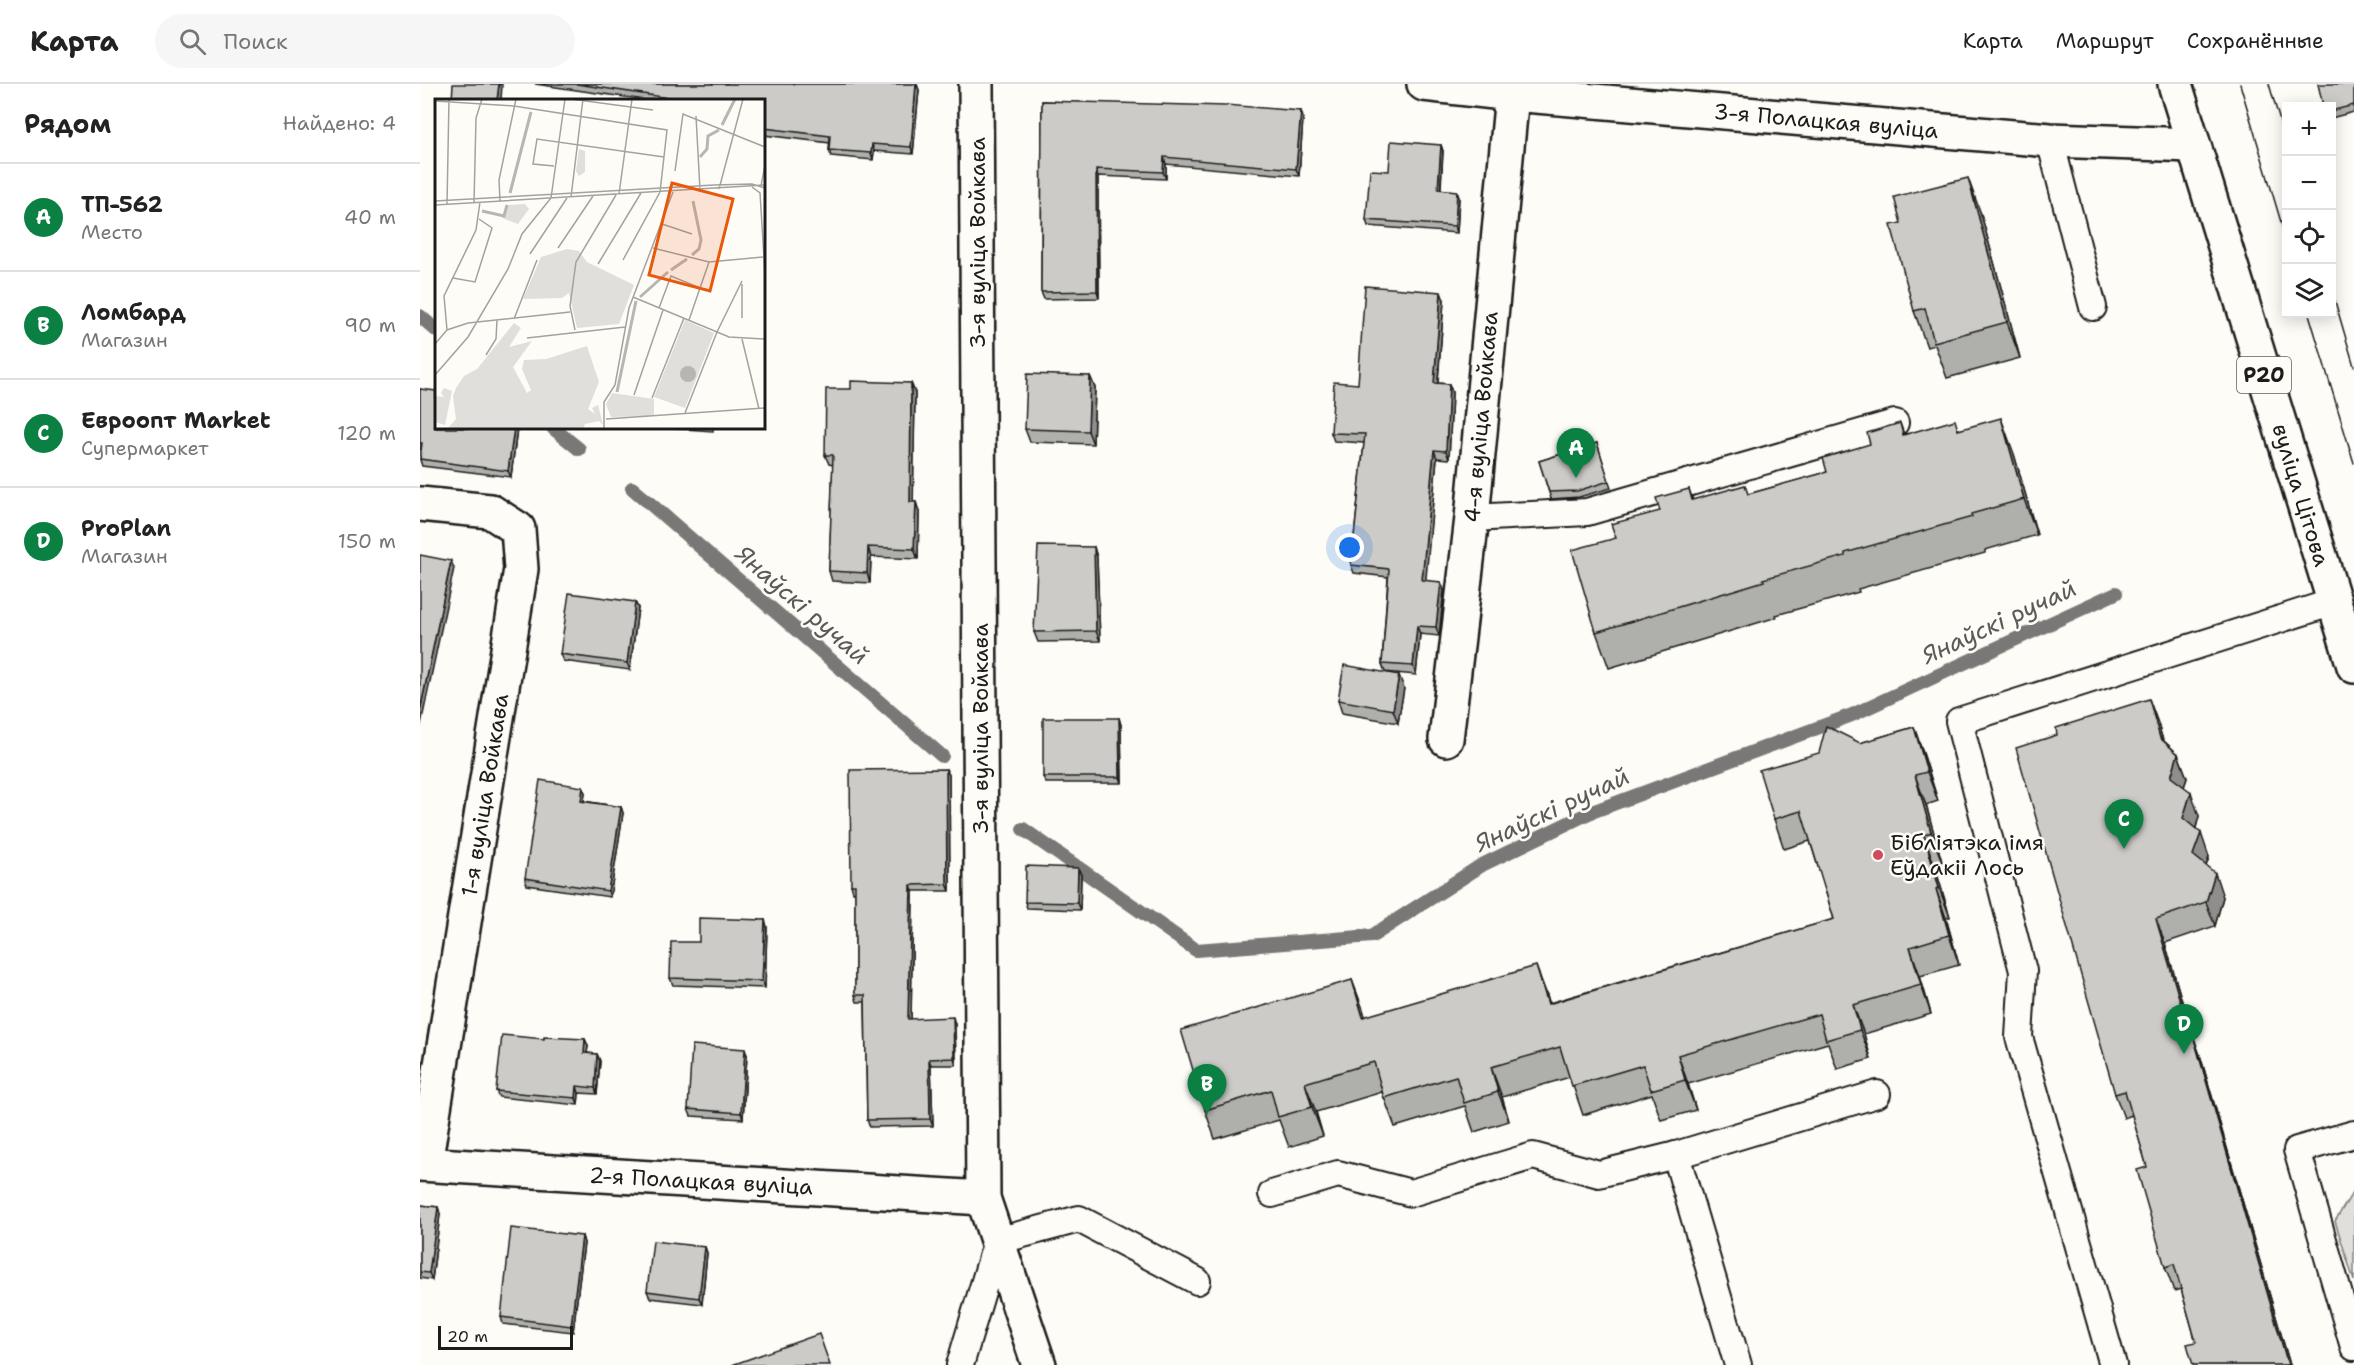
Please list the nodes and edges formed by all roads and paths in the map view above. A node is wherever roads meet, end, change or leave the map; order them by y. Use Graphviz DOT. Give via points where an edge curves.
graph roads {
  1 [pos="976,84"];
  2 [pos="1424,84"];
  3 [pos="2175,84"];
  4 [pos="1512,94"];
  5 [pos="2050,140"];
  6 [pos="2193,145"];
  7 [pos="2093,307"];
  8 [pos="1895,423"];
  9 [pos="420,504"];
  10 [pos="1472,518"];
  11 [pos="2334,602"];
  12 [pos="2354,666"];
  13 [pos="1446,739"];
  14 [pos="1877,1094"];
  15 [pos="2354,1134"];
  16 [pos="1676,1155"];
  17 [pos="422,1164"];
  18 [pos="1272,1194"];
  19 [pos="983,1198"];
  20 [pos="997,1241"];
  21 [pos="1197,1281"];
  22 [pos="2354,1347"];
  23 [pos="960,1365"];
  24 [pos="1039,1365"];
  25 [pos="1738,1365"];
  26 [pos="2113,1365"];
  1 -- 19 [label="street, 3-я вуліца Войкава"];
  2 -- 4 [label="street, 3-я Полацкая вуліца"];
  3 -- 6 [label="street, вуліца Цітова / Р20"];
  4 -- 5 [label="street, 3-я Полацкая вуліца"];
  4 -- 10 [label="street, 4-я вуліца Войкава"];
  5 -- 6 [label="street, 3-я Полацкая вуліца"];
  5 -- 7 [label="lane"];
  6 -- 11 [label="street, вуліца Цітова / Р20"];
  8 -- 10 [label="lane" via="1587,512"];
  9 -- 17 [label="street, 1-я вуліца Войкава" via="490,511 518,529 521,569"];
  10 -- 13 [label="street, 4-я вуліца Войкава"];
  11 -- 12 [label="street, вуліца Цітова / Р20"];
  11 -- 26 [label="lane" via="1959,721 2023,971 2019,1037"];
  14 -- 16 [label="lane"];
  15 -- 22 [label="lane" via="2297,1150"];
  16 -- 18 [label="lane" via="1599,1174 1533,1156 1411,1193 1338,1174"];
  16 -- 25 [label="lane"];
  17 -- 19 [label="street, 2-я Полацкая вуліца"];
  19 -- 20 [label="street, 3-я вуліца Войкава"];
  20 -- 21 [label="lane" via="1079,1220"];
  20 -- 23 [label="lane"];
  20 -- 24 [label="street, 3-я вуліца Войкава"];
}
